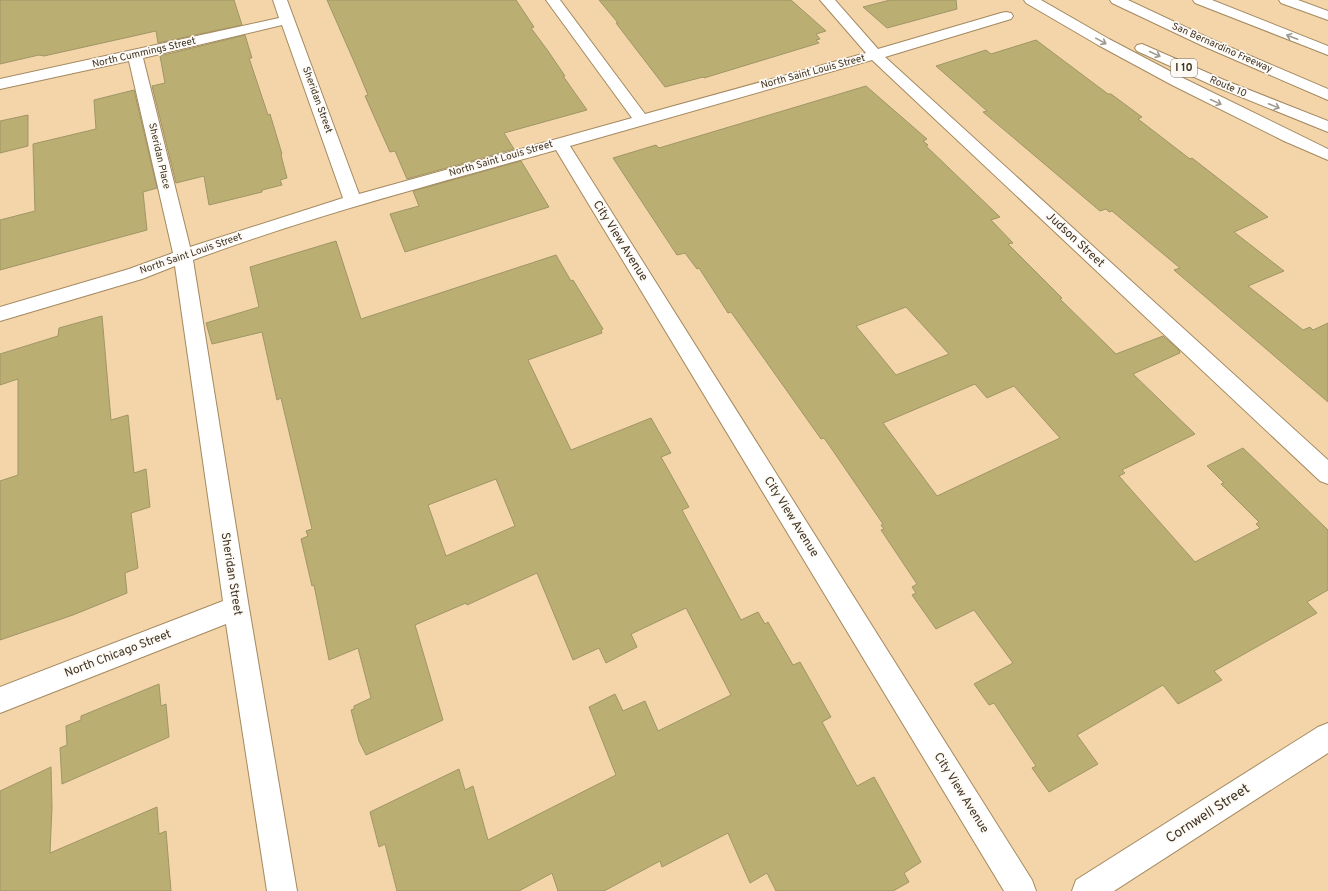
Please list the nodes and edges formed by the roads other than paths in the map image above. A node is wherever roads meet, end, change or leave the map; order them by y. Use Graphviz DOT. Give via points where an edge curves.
graph roads {
  1 [pos="280,0"];
  2 [pos="553,0"];
  3 [pos="827,0"];
  4 [pos="1031,0"];
  5 [pos="1044,0"];
  6 [pos="1117,0"];
  7 [pos="1200,0"];
  8 [pos="1286,0"];
  9 [pos="1006,16"];
  10 [pos="1328,16"];
  11 [pos="287,20"];
  12 [pos="1328,51"];
  13 [pos="135,55"];
  14 [pos="875,55"];
  15 [pos="0,84"];
  16 [pos="1328,95"];
  17 [pos="641,119"];
  18 [pos="1328,127"];
  19 [pos="560,143"];
  20 [pos="1328,155"];
  21 [pos="353,201"];
  22 [pos="183,257"];
  23 [pos="0,314"];
  24 [pos="1328,474"];
  25 [pos="236,608"];
  26 [pos="0,700"];
  27 [pos="1328,737"];
  28 [pos="282,891"];
  29 [pos="1022,891"];
  30 [pos="1087,891"];
  1 -- 11 [label="main road, Sheridan Street"];
  2 -- 17 [label="main road"];
  3 -- 14 [label="main road, Judson Street"];
  4 -- 20 [label="main road, one-way" via="1109,46 1197,93"];
  5 -- 18 [label="main road, Route 10 / I 10, one-way" via="1219,84"];
  6 -- 16 [label="main road, San Bernardino Freeway"];
  12 -- 7 [label="main road, one-way"];
  8 -- 10 [label="main road"];
  9 -- 14 [label="main road, North Saint Louis Street"];
  11 -- 13 [label="main road, North Cummings Street"];
  11 -- 21 [label="main road, Sheridan Street"];
  13 -- 15 [label="main road, North Cummings Street"];
  13 -- 22 [label="main road, Sheridan Place"];
  14 -- 17 [label="main road, North Saint Louis Street"];
  14 -- 24 [label="main road, Judson Street"];
  17 -- 19 [label="main road, North Saint Louis Street"];
  19 -- 21 [label="main road, North Saint Louis Street"];
  19 -- 29 [label="main road, City View Avenue"];
  21 -- 22 [label="main road, North Saint Louis Street" via="219,243"];
  22 -- 23 [label="main road, North Saint Louis Street"];
  22 -- 25 [label="main road, Sheridan Street"];
  25 -- 26 [label="main road, North Chicago Street"];
  25 -- 28 [label="main road, Sheridan Street"];
  27 -- 30 [label="main road, Cornwell Street"];
}
